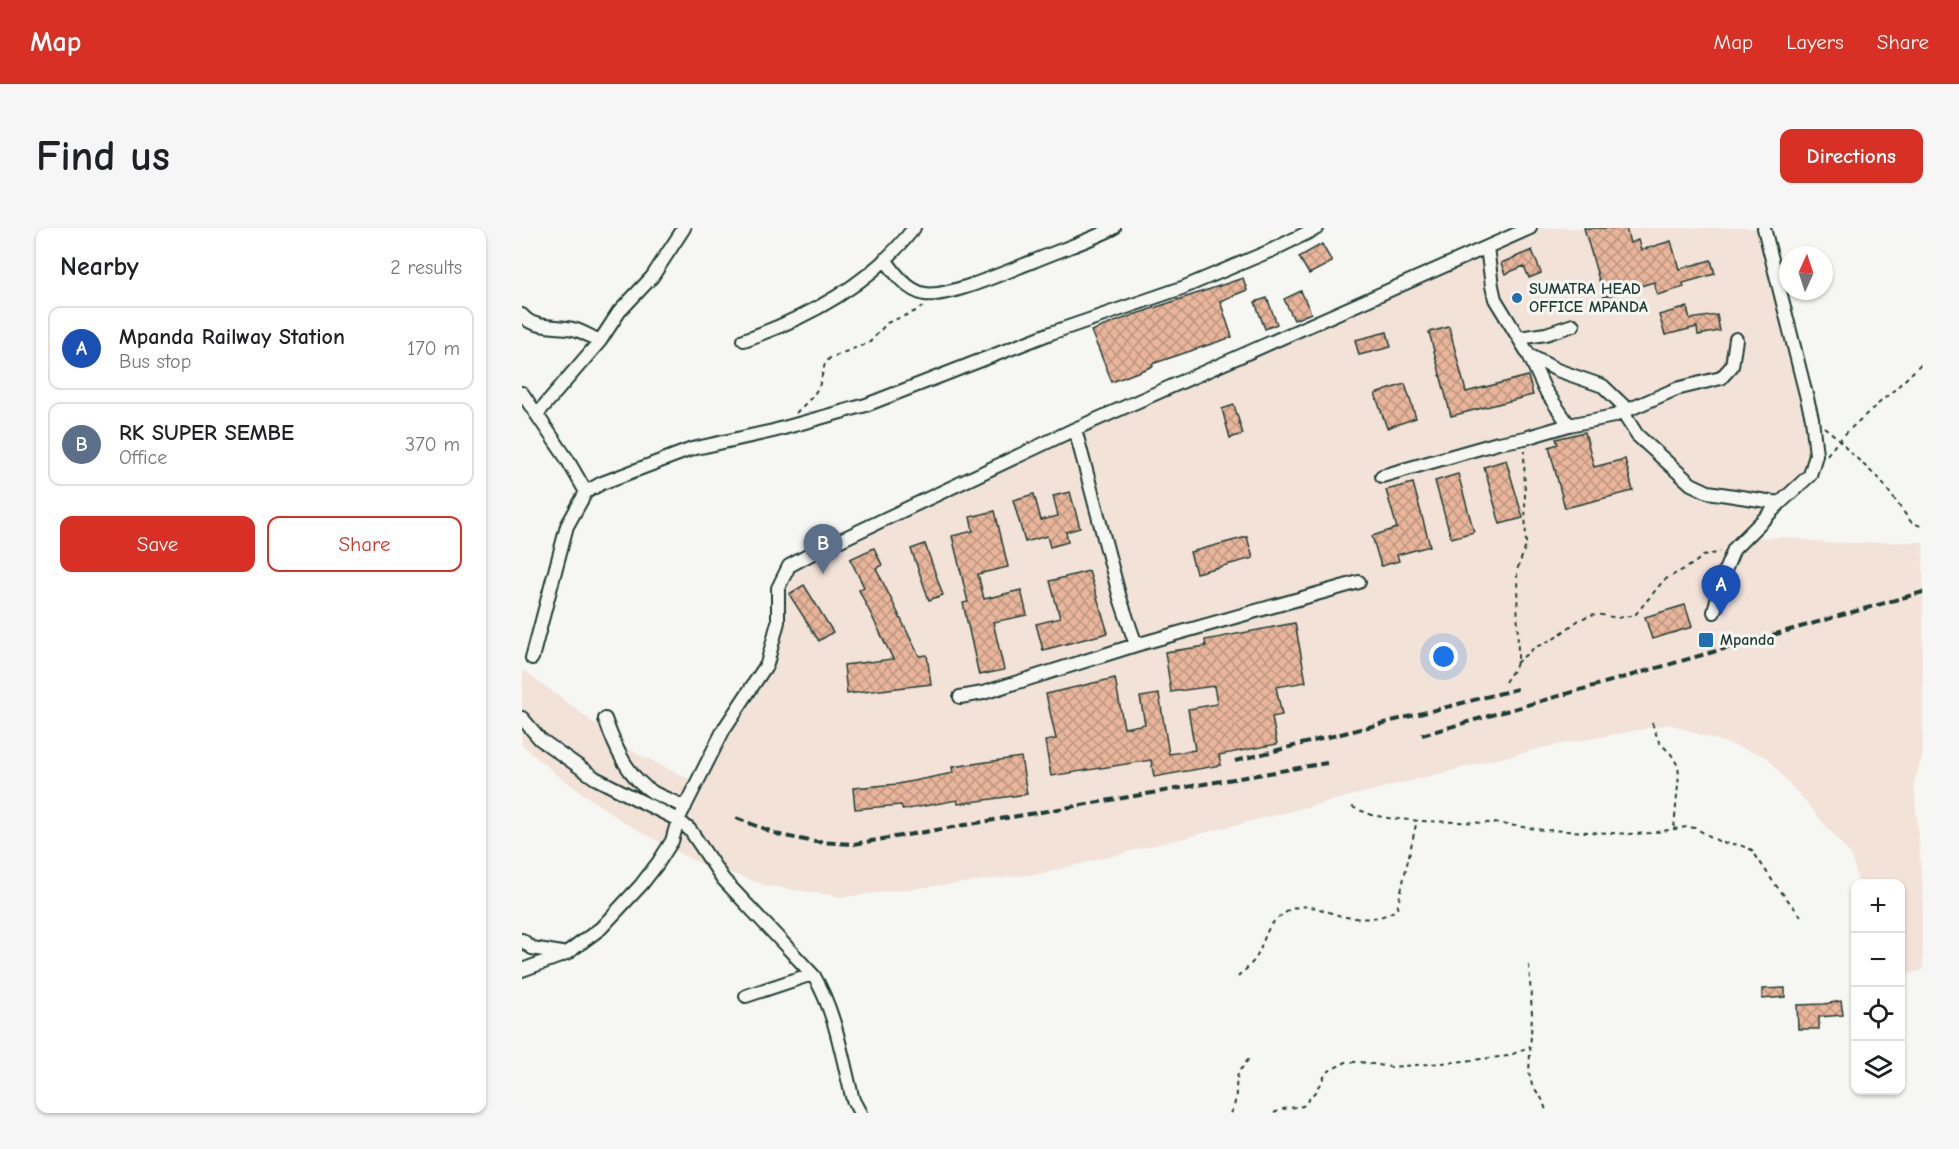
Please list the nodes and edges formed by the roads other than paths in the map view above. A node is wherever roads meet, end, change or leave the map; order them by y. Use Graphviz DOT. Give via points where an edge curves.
graph roads {
  1 [pos="684,228"];
  2 [pos="914,228"];
  3 [pos="1114,228"];
  4 [pos="1317,228"];
  5 [pos="1530,228"];
  6 [pos="1764,228"];
  7 [pos="1101,231"];
  8 [pos="1487,247"];
  9 [pos="885,259"];
  10 [pos="522,315"];
  11 [pos="1573,325"];
  12 [pos="1519,338"];
  13 [pos="1736,339"];
  14 [pos="744,340"];
  15 [pos="600,341"];
  16 [pos="1529,355"];
  17 [pos="522,393"];
  18 [pos="1626,411"];
  19 [pos="537,414"];
  20 [pos="1569,425"];
  21 [pos="1075,429"];
  22 [pos="1382,476"];
  23 [pos="586,492"];
  24 [pos="1780,503"];
  25 [pos="1359,582"];
  26 [pos="1714,612"];
  27 [pos="1136,645"];
  28 [pos="532,658"];
  29 [pos="960,697"];
  30 [pos="522,718"];
  31 [pos="605,719"];
  32 [pos="682,813"];
  33 [pos="522,940"];
  34 [pos="566,954"];
  35 [pos="522,970"];
  36 [pos="812,974"];
  37 [pos="746,996"];
  38 [pos="860,1113"];
  1 -- 15 [label="street" via="652,277"];
  2 -- 9 [label="street"];
  3 -- 7 [label="street"];
  4 -- 23 [label="street" via="1182,288 1051,333 866,405 692,449"];
  5 -- 8 [label="street"];
  6 -- 24 [label="street" via="1812,418 1816,455 1810,475"];
  7 -- 9 [label="street" via="973,285 936,295 911,289"];
  8 -- 12 [label="street" via="1495,299"];
  8 -- 21 [label="street"];
  9 -- 14 [label="street" via="834,300 791,323"];
  10 -- 15 [label="street" via="547,327 576,330"];
  11 -- 12 [label="street"];
  12 -- 16 [label="street"];
  13 -- 18 [label="street" via="1732,366 1721,378 1676,389"];
  15 -- 19 [label="street"];
  16 -- 18 [label="street" via="1557,370 1603,386"];
  16 -- 20 [label="street" via="1545,390"];
  17 -- 19 [label="street"];
  18 -- 20 [label="street"];
  18 -- 24 [label="street" via="1637,435 1691,484 1708,492"];
  19 -- 23 [label="street"];
  20 -- 22 [label="street"];
  21 -- 27 [label="street"];
  21 -- 32 [label="street" via="789,566 778,588 778,622 767,664 724,729"];
  23 -- 28 [label="street" via="567,526"];
  24 -- 26 [label="street" via="1734,549"];
  25 -- 27 [label="street"];
  27 -- 29 [label="street"];
  30 -- 32 [label="street" via="540,739 596,778"];
  31 -- 32 [label="street" via="613,742 638,780"];
  32 -- 34 [label="street" via="672,841 641,885 601,928"];
  32 -- 36 [label="street" via="723,879"];
  33 -- 34 [label="street" via="532,948"];
  34 -- 35 [label="street"];
  36 -- 37 [label="street"];
  36 -- 38 [label="street" via="829,1006 853,1100"];
}
